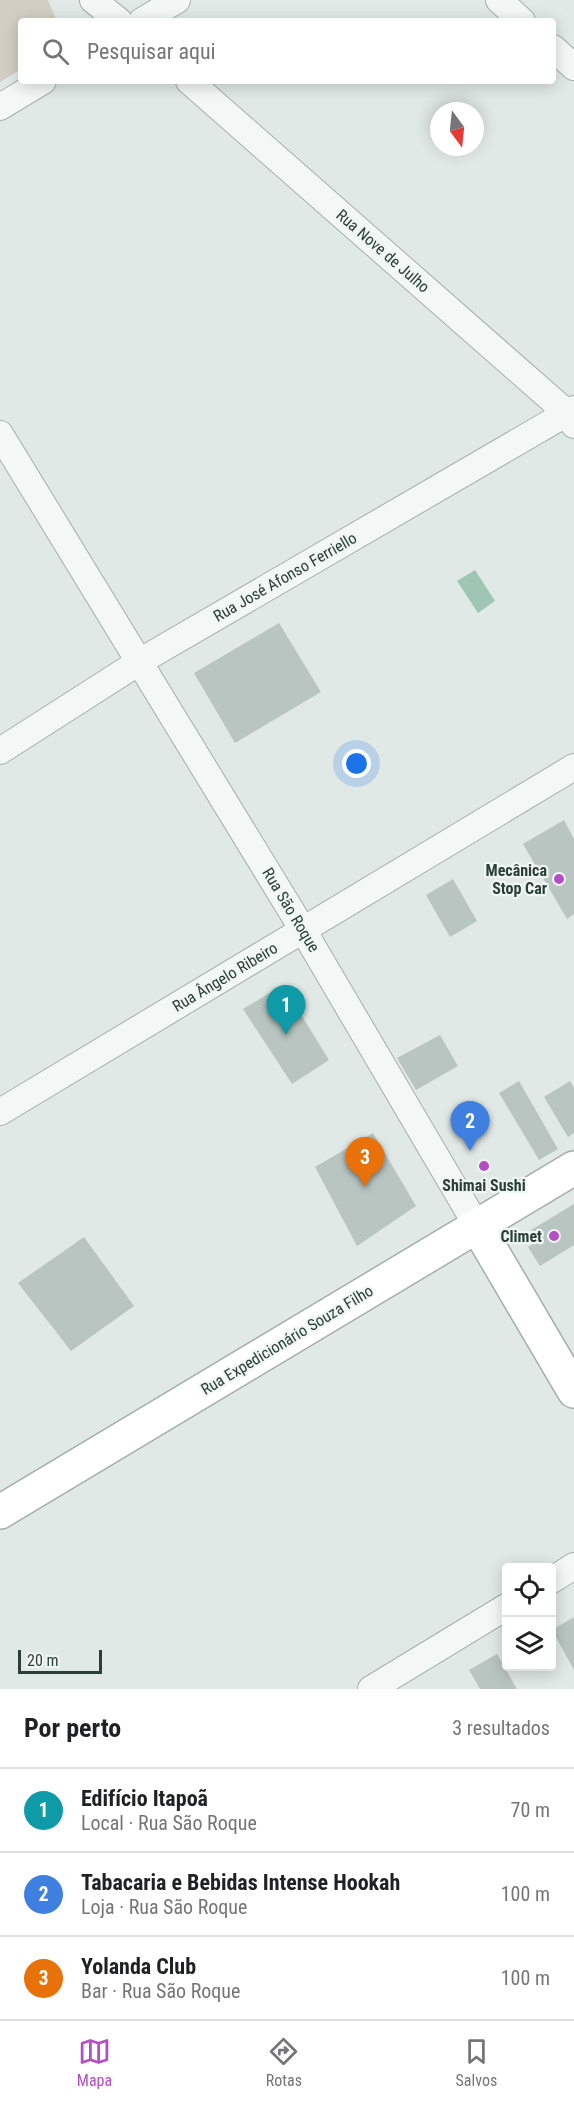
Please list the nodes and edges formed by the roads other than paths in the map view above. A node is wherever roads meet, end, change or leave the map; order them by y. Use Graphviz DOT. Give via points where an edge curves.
graph roads {
  1 [pos="93,0"];
  2 [pos="177,0"];
  3 [pos="499,0"];
  4 [pos="115,18"];
  5 [pos="147,18"];
  6 [pos="519,18"];
  7 [pos="556,51"];
  8 [pos="574,67"];
  9 [pos="39,84"];
  10 [pos="192,84"];
  11 [pos="0,107"];
  12 [pos="572,415"];
  13 [pos="0,434"];
  14 [pos="139,662"];
  15 [pos="0,751"];
  16 [pos="574,767"];
  17 [pos="303,930"];
  18 [pos="0,1112"];
  19 [pos="574,1168"];
  20 [pos="477,1226"];
  21 [pos="574,1391"];
  22 [pos="0,1512"];
  23 [pos="574,1566"];
  24 [pos="556,1577"];
  25 [pos="502,1610"];
  26 [pos="371,1689"];
  1 -- 4 [label="street"];
  2 -- 5 [label="street"];
  3 -- 6 [label="street"];
  7 -- 8 [label="street"];
  9 -- 11 [label="street"];
  10 -- 12 [label="street, Rua Nove de Julho"];
  12 -- 14 [label="street, Rua José Afonso Ferriello"];
  13 -- 14 [label="street, Rua São Roque"];
  14 -- 15 [label="street, Rua José Afonso Ferriello"];
  14 -- 17 [label="street, Rua São Roque"];
  16 -- 17 [label="street, Rua Ângelo Ribeiro"];
  17 -- 18 [label="street, Rua Ângelo Ribeiro"];
  17 -- 20 [label="street, Rua São Roque"];
  19 -- 20 [label="main road, Rua Expedicionário Souza Filho"];
  20 -- 21 [label="main road, Rua São Roque"];
  20 -- 22 [label="main road, Rua Expedicionário Souza Filho"];
  23 -- 24 [label="street"];
  25 -- 26 [label="street"];
}
